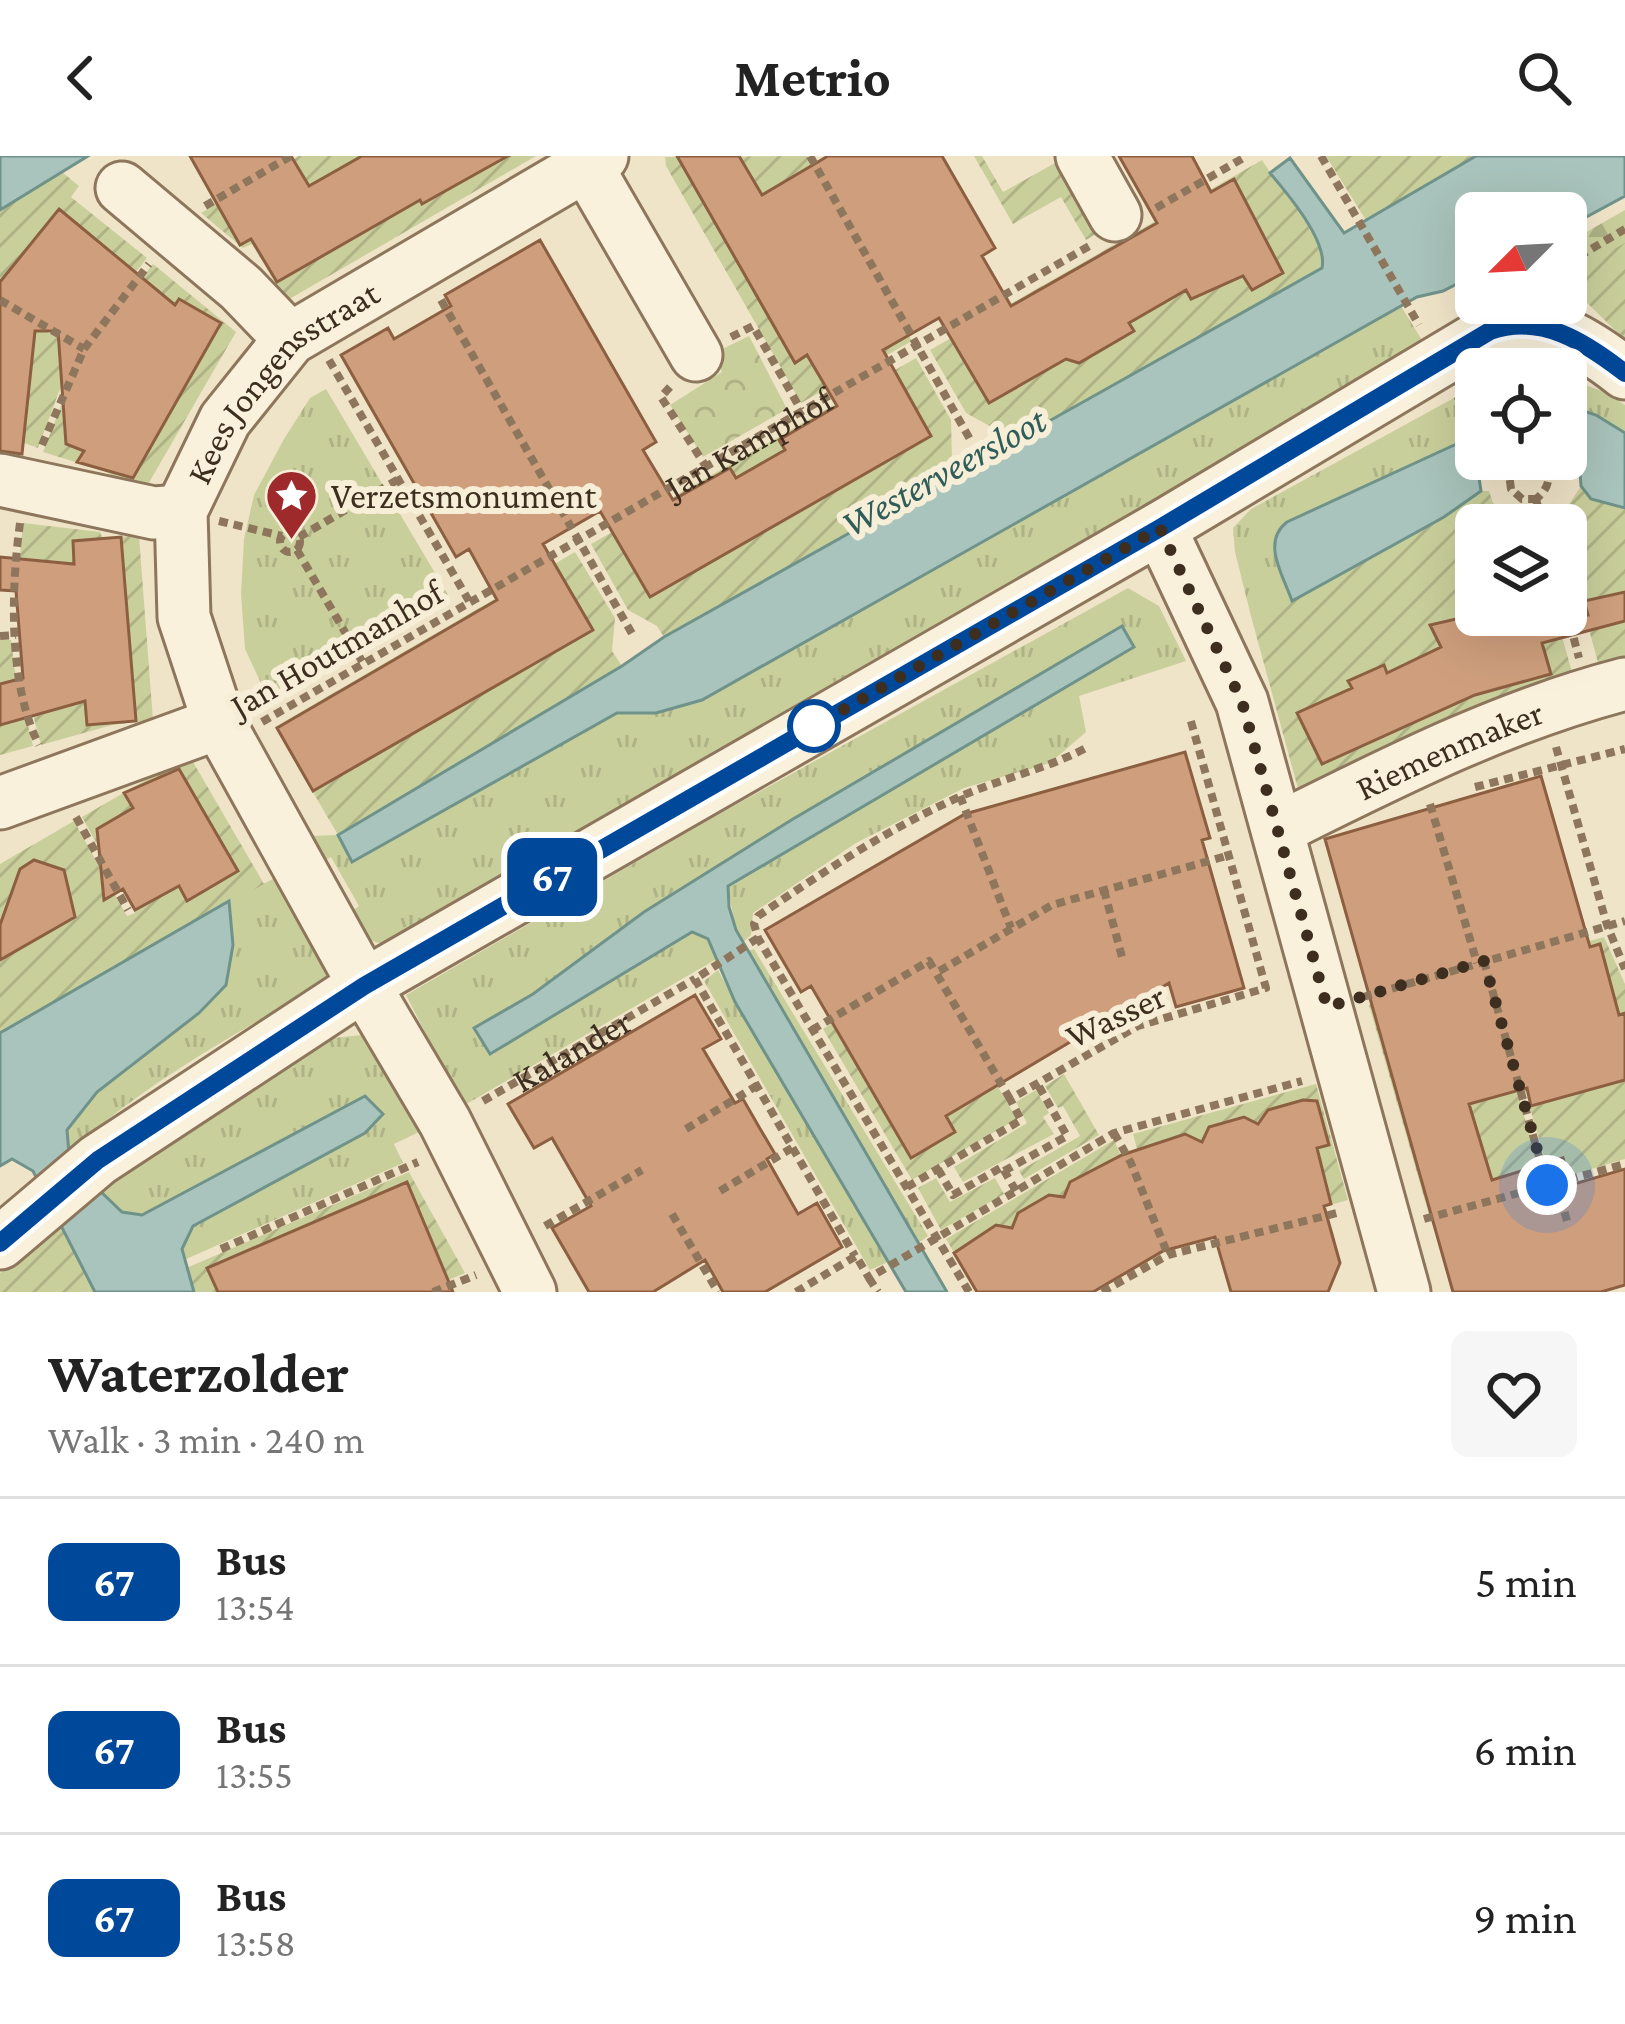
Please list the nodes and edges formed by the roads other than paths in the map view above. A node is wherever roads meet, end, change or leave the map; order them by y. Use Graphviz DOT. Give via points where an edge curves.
graph roads {
  1 [pos="1082,156"];
  2 [pos="594,160"];
  3 [pos="122,188"];
  4 [pos="1119,223"];
  5 [pos="300,333"];
  6 [pos="696,355"];
  7 [pos="1625,373"];
  8 [pos="0,480"];
  9 [pos="181,511"];
  10 [pos="1160,528"];
  11 [pos="1625,685"];
  12 [pos="224,732"];
  13 [pos="0,802"];
  14 [pos="1278,829"];
  15 [pos="364,986"];
  16 [pos="16,1231"];
  17 [pos="530,1292"];
  18 [pos="1404,1292"];
  1 -- 4 [label="street"];
  2 -- 5 [label="street, Kees Jongensstraat"];
  2 -- 6 [label="street"];
  3 -- 5 [label="street"];
  5 -- 9 [label="street, Kees Jongensstraat" via="225,420"];
  7 -- 10 [label="street" via="1587,344 1536,324 1502,327"];
  8 -- 9 [label="street"];
  9 -- 12 [label="street, Kees Jongensstraat" via="184,617"];
  10 -- 14 [label="street" via="1242,702"];
  10 -- 15 [label="street"];
  11 -- 14 [label="street, Riemenmaker" via="1432,752"];
  12 -- 13 [label="street"];
  12 -- 15 [label="street, Kees Jongensstraat"];
  14 -- 18 [label="street"];
  15 -- 16 [label="street" via="98,1160"];
  15 -- 17 [label="street" via="451,1133"];
}
